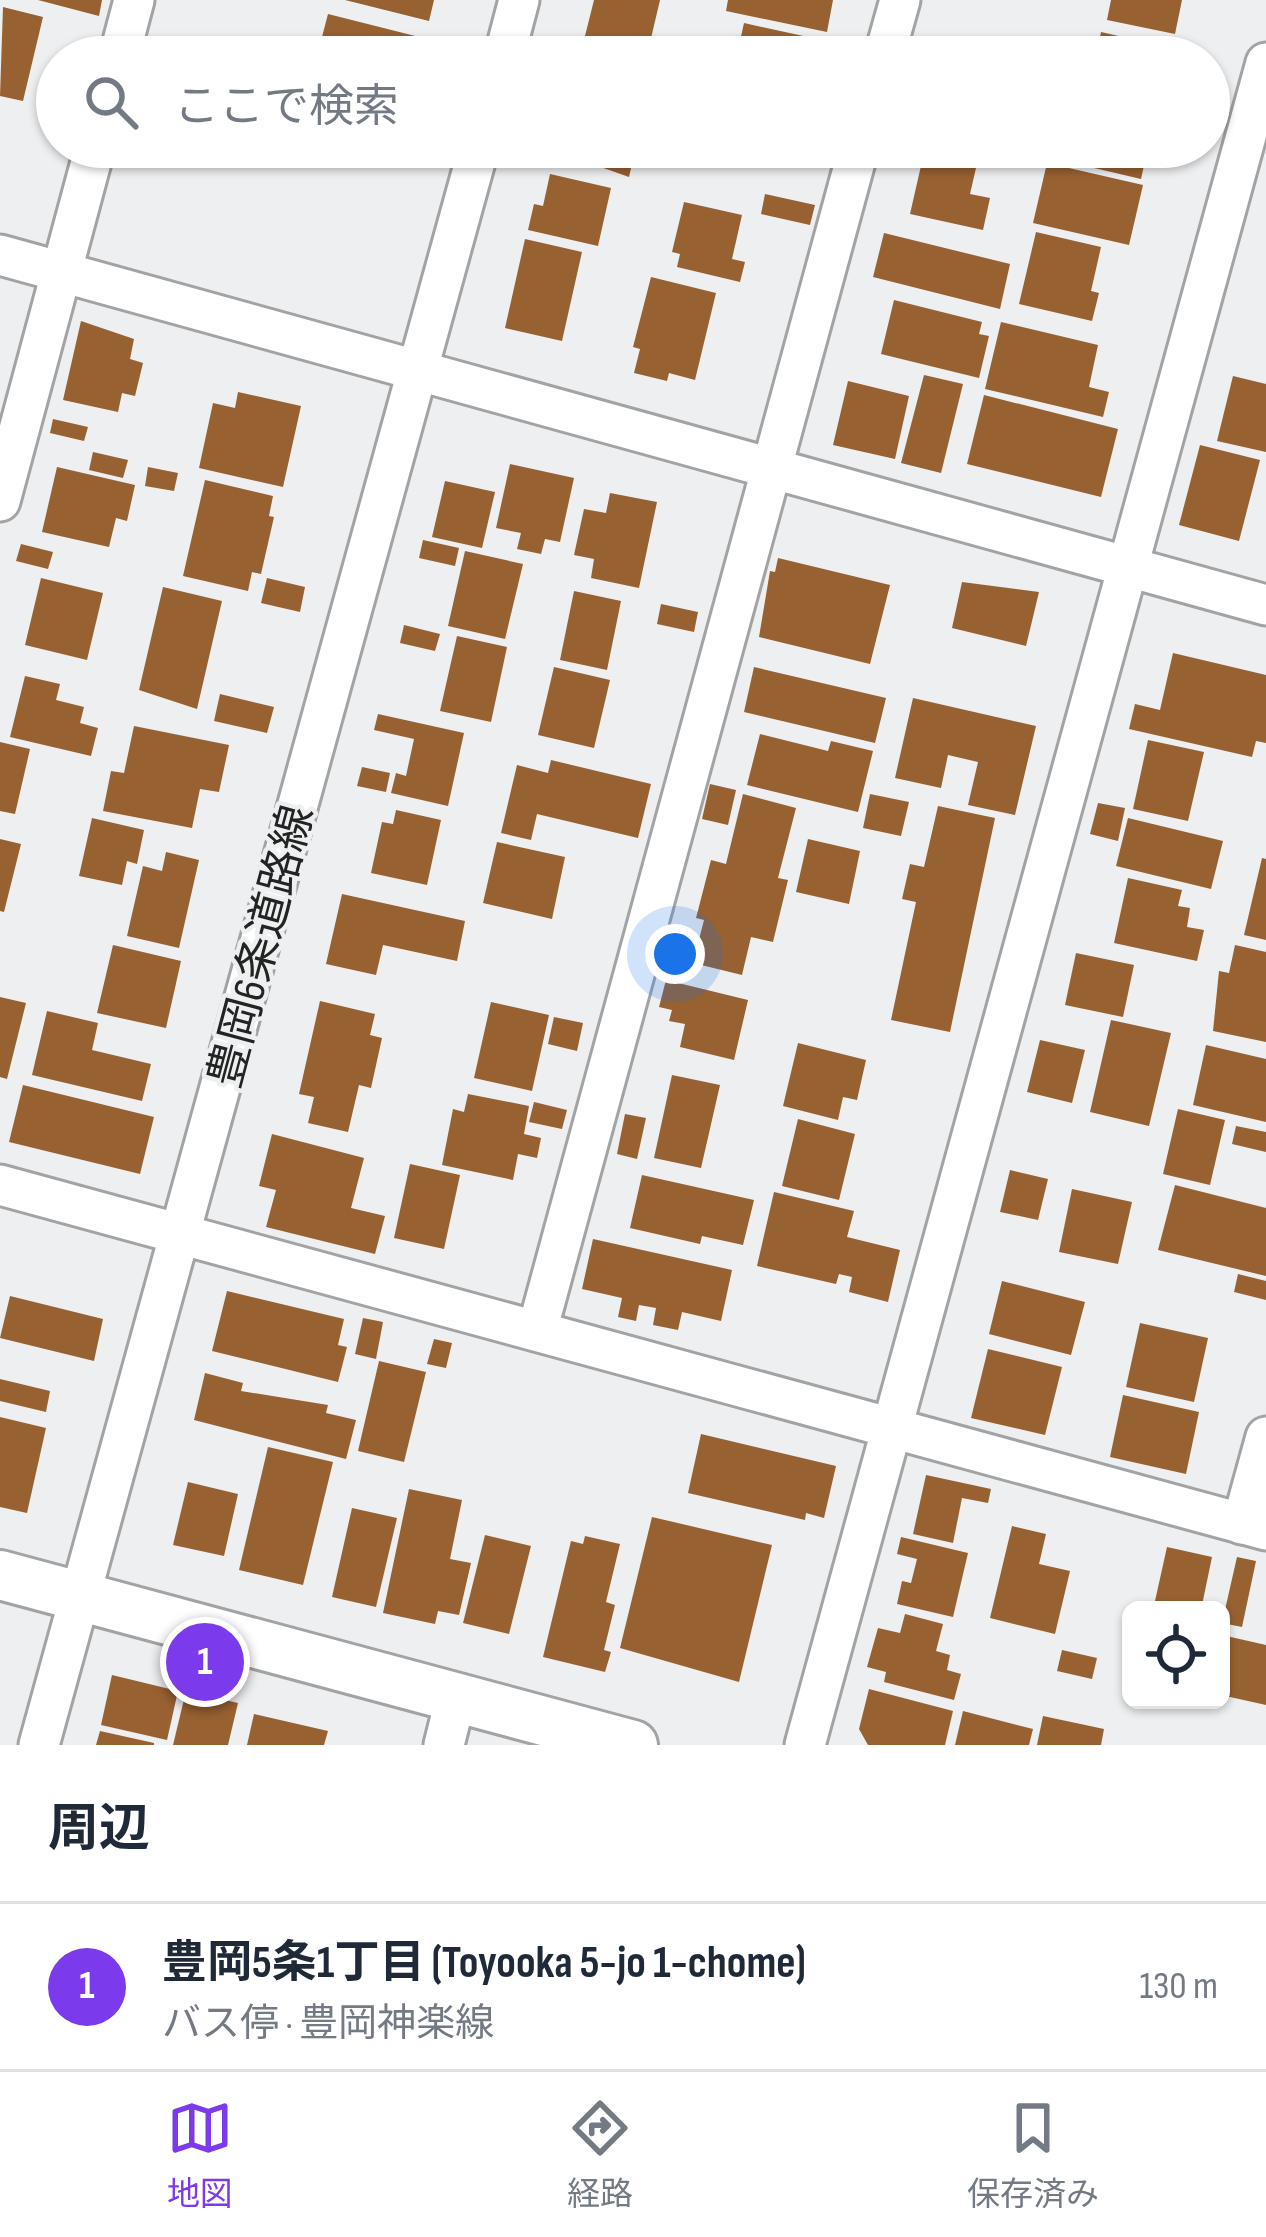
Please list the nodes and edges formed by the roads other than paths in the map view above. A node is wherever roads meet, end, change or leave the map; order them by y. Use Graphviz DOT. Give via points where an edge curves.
graph roads {
  1 [pos="134,0"];
  2 [pos="519,0"];
  3 [pos="899,0"];
  4 [pos="125,36"];
  5 [pos="510,36"];
  6 [pos="890,36"];
  7 [pos="1266,63"];
  8 [pos="89,168"];
  9 [pos="473,168"];
  10 [pos="853,168"];
  11 [pos="0,255"];
  12 [pos="62,272"];
  13 [pos="419,370"];
  14 [pos="770,465"];
  15 [pos="0,500"];
  16 [pos="1129,566"];
  17 [pos="1266,605"];
  18 [pos="0,1185"];
  19 [pos="180,1235"];
  20 [pos="537,1330"];
  21 [pos="891,1429"];
  22 [pos="1266,1437"];
  23 [pos="1254,1527"];
  24 [pos="0,1574"];
  25 [pos="80,1597"];
  26 [pos="457,1696"];
  27 [pos="39,1745"];
  28 [pos="444,1745"];
  29 [pos="633,1745"];
  30 [pos="805,1745"];
  1 -- 4 [label="street"];
  2 -- 5 [label="street"];
  3 -- 6 [label="street"];
  7 -- 16 [label="street"];
  8 -- 12 [label="street"];
  9 -- 13 [label="street, 豊岡6条道路線"];
  10 -- 14 [label="street"];
  11 -- 12 [label="street"];
  12 -- 13 [label="street"];
  12 -- 15 [label="street"];
  13 -- 14 [label="street"];
  13 -- 19 [label="street, 豊岡6条道路線"];
  14 -- 16 [label="street"];
  14 -- 20 [label="street"];
  16 -- 17 [label="street"];
  16 -- 21 [label="street"];
  18 -- 19 [label="street"];
  19 -- 20 [label="street"];
  19 -- 25 [label="street, 豊岡6条道路線"];
  20 -- 21 [label="street"];
  21 -- 23 [label="street"];
  21 -- 30 [label="street"];
  22 -- 23 [label="street"];
  24 -- 25 [label="street"];
  25 -- 26 [label="street"];
  25 -- 27 [label="street, 豊岡6条道路線"];
  26 -- 28 [label="street"];
  26 -- 29 [label="street"];
}
